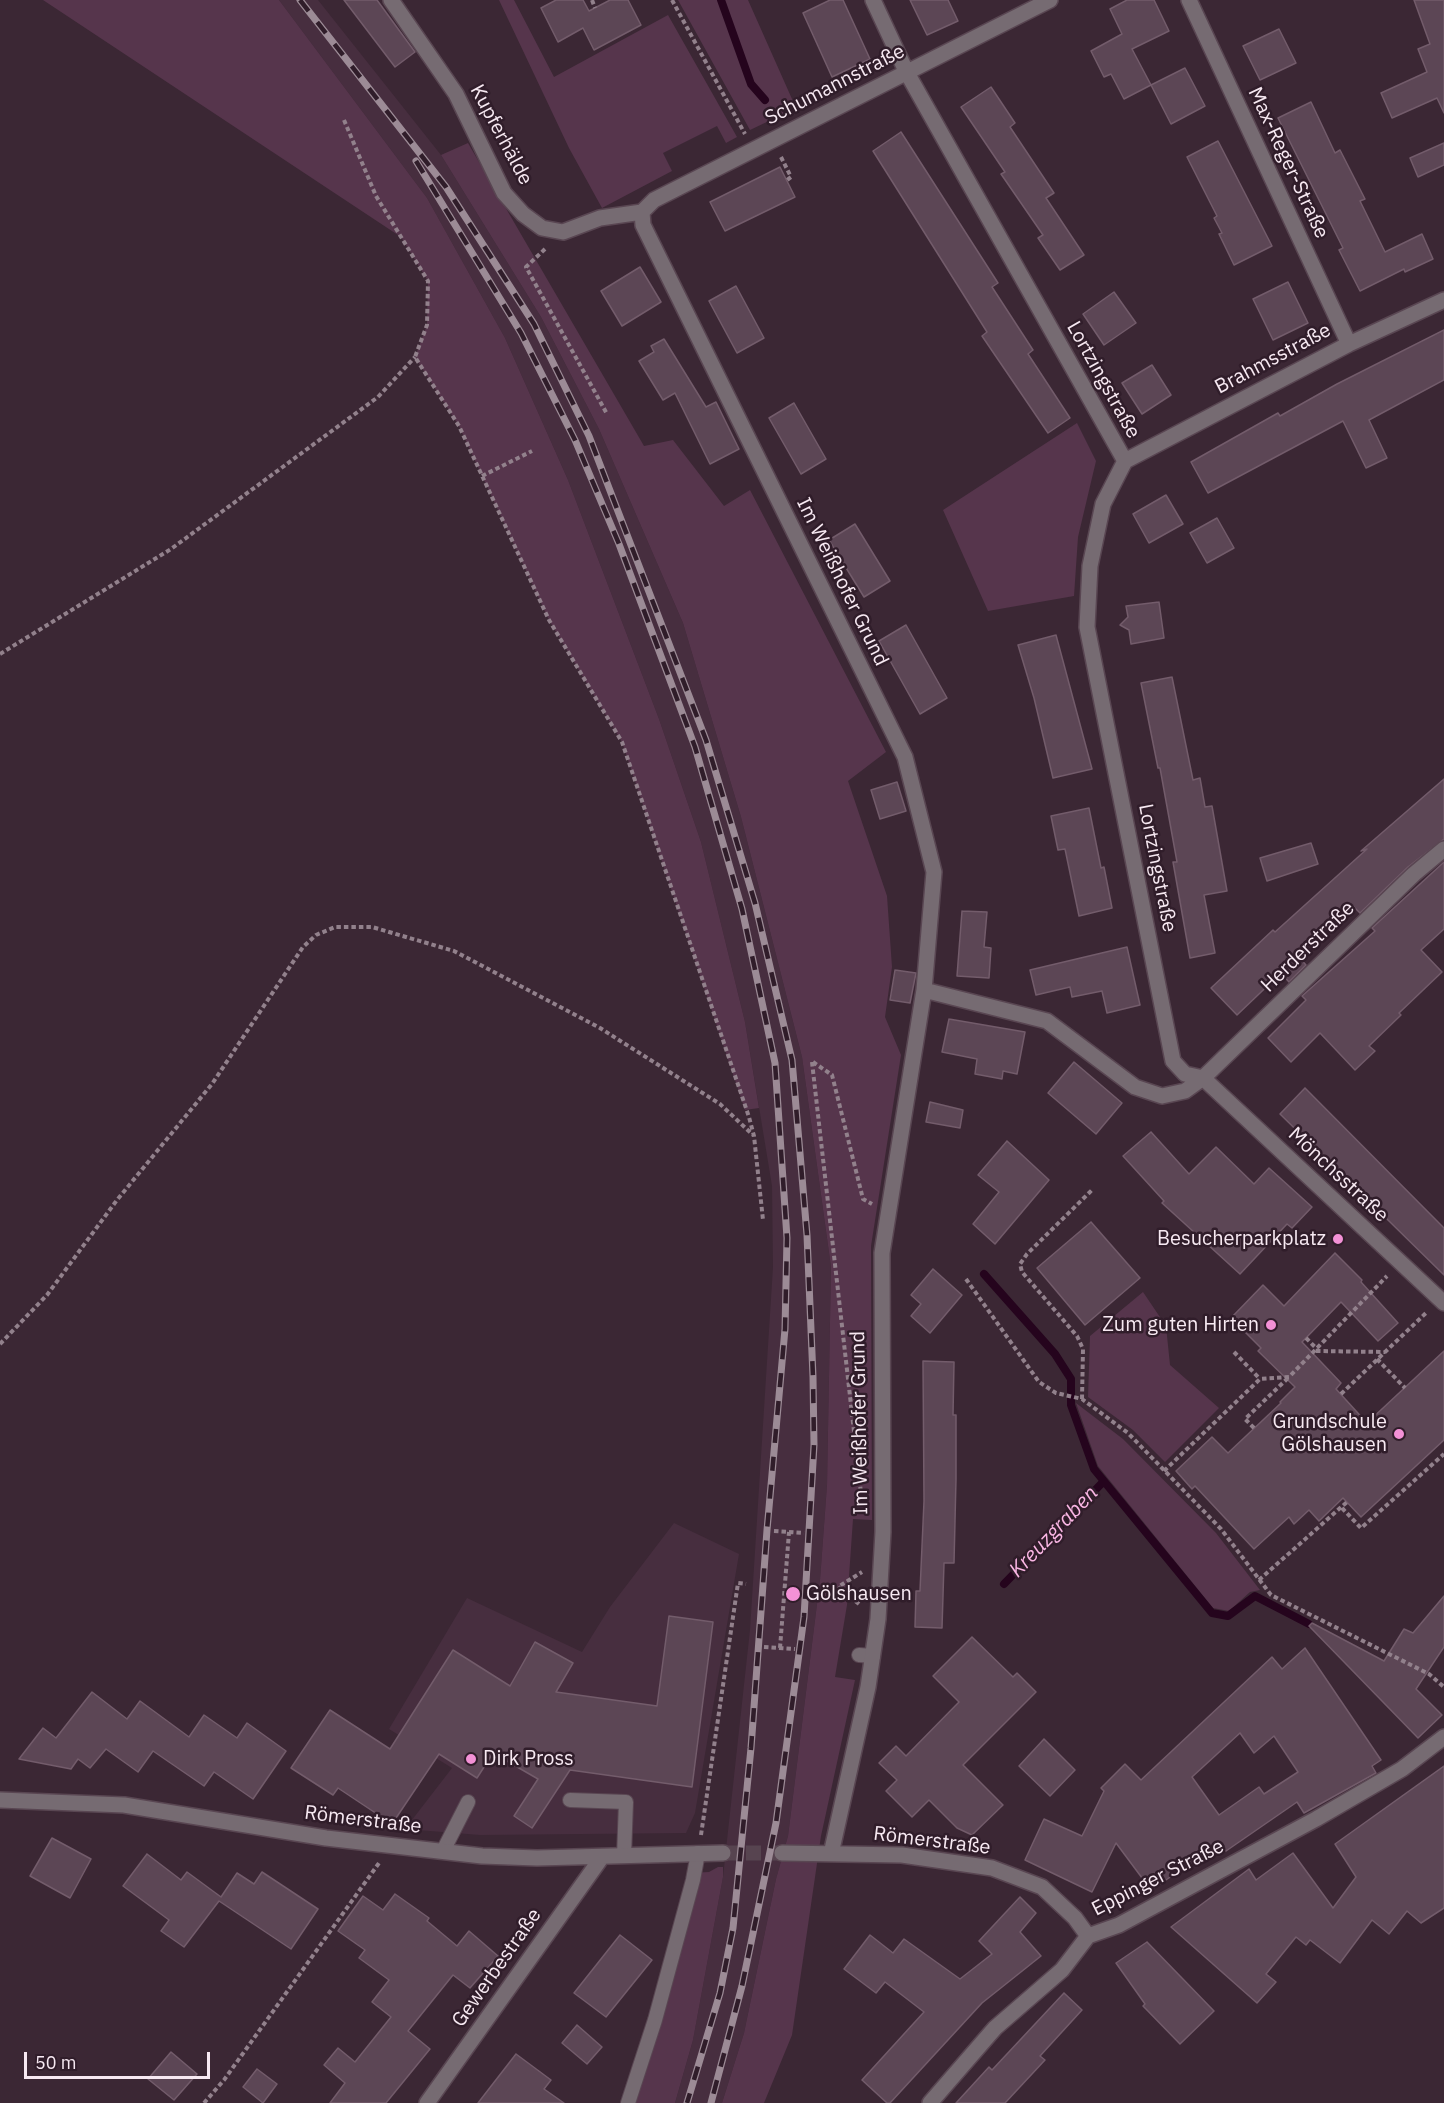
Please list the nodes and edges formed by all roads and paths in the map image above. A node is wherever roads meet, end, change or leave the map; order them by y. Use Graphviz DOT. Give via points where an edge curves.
graph roads {
  1 [pos="391,0"];
  2 [pos="672,0"];
  3 [pos="873,0"];
  4 [pos="1050,0"];
  5 [pos="1189,0"];
  6 [pos="593,1"];
  7 [pos="595,8"];
  8 [pos="906,71"];
  9 [pos="344,120"];
  10 [pos="746,137"];
  11 [pos="775,146"];
  12 [pos="787,180"];
  13 [pos="642,212"];
  14 [pos="562,232"];
  15 [pos="1444,300"];
  16 [pos="1349,344"];
  17 [pos="415,357"];
  18 [pos="607,414"];
  19 [pos="532,450"];
  20 [pos="1125,461"];
  21 [pos="482,476"];
  22 [pos="0,654"];
  23 [pos="1444,849"];
  24 [pos="924,990"];
  25 [pos="1203,1078"];
  26 [pos="754,1136"];
  27 [pos="1092,1190"];
  28 [pos="887,1213"];
  29 [pos="763,1220"];
  30 [pos="1401,1262"];
  31 [pos="966,1279"];
  32 [pos="1437,1306"];
  33 [pos="1306,1338"];
  34 [pos="0,1344"];
  35 [pos="1316,1350"];
  36 [pos="1234,1352"];
  37 [pos="1385,1352"];
  38 [pos="1377,1359"];
  39 [pos="1289,1377"];
  40 [pos="1260,1379"];
  41 [pos="1405,1388"];
  42 [pos="1341,1394"];
  43 [pos="1080,1398"];
  44 [pos="1254,1428"];
  45 [pos="1444,1454"];
  46 [pos="1164,1471"];
  47 [pos="1347,1502"];
  48 [pos="862,1505"];
  49 [pos="1342,1508"];
  50 [pos="774,1531"];
  51 [pos="789,1532"];
  52 [pos="804,1533"];
  53 [pos="1259,1580"];
  54 [pos="746,1584"];
  55 [pos="764,1647"];
  56 [pos="780,1648"];
  57 [pos="795,1648"];
  58 [pos="1444,1687"];
  59 [pos="1444,1737"];
  60 [pos="0,1800"];
  61 [pos="570,1800"];
  62 [pos="468,1802"];
  63 [pos="701,1830"];
  64 [pos="392,1846"];
  65 [pos="443,1851"];
  66 [pos="698,1853"];
  67 [pos="723,1853"];
  68 [pos="782,1853"];
  69 [pos="831,1854"];
  70 [pos="624,1856"];
  71 [pos="602,1857"];
  72 [pos="1088,1936"];
  73 [pos="204,2103"];
  74 [pos="427,2103"];
  75 [pos="628,2103"];
  76 [pos="930,2103"];
  1 -- 14 [label="street, Kupferhälde" via="456,93 504,193 542,228"];
  2 -- 10 [label="path"];
  3 -- 8 [label="street, Lortzingstraße"];
  4 -- 8 [label="street, Schumannstraße"];
  5 -- 16 [label="street, Max-Reger-Straße"];
  6 -- 7 [label="path"];
  8 -- 11 [label="street, Schumannstraße" via="798,127"];
  8 -- 20 [label="street, Lortzingstraße"];
  9 -- 17 [label="path" via="375,196 428,281 427,325"];
  11 -- 12 [label="path" via="791,177"];
  11 -- 13 [label="street, Schumannstraße" via="654,200"];
  13 -- 14 [label="street" via="600,218"];
  13 -- 24 [label="street, Im Weißhofer Grund" via="643,225 905,757 934,872"];
  14 -- 18 [label="path" via="526,267"];
  15 -- 16 [label="street, Brahmsstraße"];
  16 -- 20 [label="street, Brahmsstraße"];
  17 -- 21 [label="path" via="459,426"];
  17 -- 22 [label="path" via="378,397 171,549"];
  19 -- 21 [label="path"];
  20 -- 25 [label="street, Lortzingstraße" via="1103,504 1090,566 1087,627 1173,1061 1185,1074"];
  21 -- 26 [label="path" via="549,620 622,742"];
  23 -- 25 [label="street, Herderstraße"];
  24 -- 25 [label="street" via="1047,1021 1135,1087 1162,1096 1185,1091"];
  24 -- 28 [label="street, Im Weißhofer Grund"];
  25 -- 30 [label="street, Mönchsstraße"];
  26 -- 29 [label="path"];
  26 -- 34 [label="path" via="720,1104 600,1028 454,951 372,927 335,927 316,935 303,947 212,1084 46,1295"];
  27 -- 43 [label="path" via="1020,1264 1022,1272 1077,1336 1083,1349"];
  28 -- 48 [label="path" via="863,1199 832,1075 813,1062"];
  28 -- 69 [label="street, Im Weißhofer Grund" via="880,1294 879,1619 866,1655"];
  30 -- 32 [label="street, Mönchsstraße"];
  30 -- 35 [label="path"];
  31 -- 43 [label="path" via="1039,1382 1056,1393"];
  32 -- 37 [label="path"];
  33 -- 35 [label="path"];
  35 -- 37 [label="path"];
  35 -- 39 [label="path"];
  36 -- 40 [label="path"];
  37 -- 38 [label="path"];
  38 -- 41 [label="path"];
  38 -- 42 [label="path"];
  39 -- 40 [label="path"];
  39 -- 44 [label="path" via="1245,1419"];
  40 -- 46 [label="path"];
  43 -- 46 [label="path" via="1128,1433"];
  45 -- 49 [label="path" via="1361,1528"];
  46 -- 53 [label="path" via="1221,1529"];
  47 -- 49 [label="path"];
  49 -- 53 [label="path"];
  50 -- 51 [label="path"];
  51 -- 52 [label="path"];
  51 -- 56 [label="path"];
  53 -- 58 [label="path" via="1271,1595 1429,1674"];
  54 -- 63 [label="path" via="738,1583"];
  55 -- 56 [label="path"];
  56 -- 57 [label="path"];
  59 -- 72 [label="street, Eppinger Straße" via="1402,1769 1316,1819 1119,1925"];
  60 -- 64 [label="street, Römerstraße" via="124,1805"];
  61 -- 70 [label="lane" via="626,1802"];
  62 -- 65 [label="lane"];
  64 -- 65 [label="street, Römerstraße"];
  64 -- 73 [label="path"];
  65 -- 71 [label="street, Römerstraße" via="537,1858"];
  66 -- 67 [label="street, Römerstraße"];
  66 -- 70 [label="street, Römerstraße"];
  66 -- 75 [label="lane" via="655,2020"];
  68 -- 69 [label="street, Römerstraße"];
  69 -- 72 [label="street, Römerstraße" via="902,1855 992,1868 1042,1887"];
  70 -- 71 [label="street, Römerstraße"];
  71 -- 74 [label="street, Gewerbestraße"];
  72 -- 76 [label="street, Eppinger Straße" via="1062,1970 995,2028"];
}
